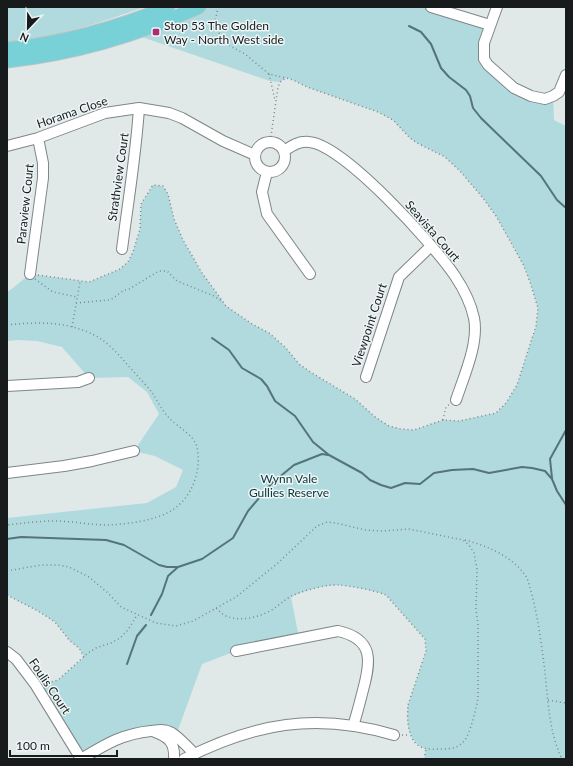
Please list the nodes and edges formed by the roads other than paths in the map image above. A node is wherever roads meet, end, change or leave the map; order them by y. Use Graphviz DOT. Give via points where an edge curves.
graph roads {
  1 [pos="168,7"];
  2 [pos="198,7"];
  3 [pos="430,7"];
  4 [pos="497,7"];
  5 [pos="490,24"];
  6 [pos="7,49"];
  7 [pos="7,61"];
  8 [pos="566,74"];
  9 [pos="139,108"];
  10 [pos="38,138"];
  11 [pos="7,146"];
  12 [pos="284,151"];
  13 [pos="255,155"];
  14 [pos="266,172"];
  15 [pos="431,246"];
  16 [pos="122,249"];
  17 [pos="30,274"];
  18 [pos="310,274"];
  19 [pos="366,377"];
  20 [pos="89,378"];
  21 [pos="7,386"];
  22 [pos="456,400"];
  23 [pos="134,451"];
  24 [pos="7,473"];
  25 [pos="236,651"];
  26 [pos="7,652"];
  27 [pos="354,726"];
  28 [pos="153,731"];
  29 [pos="394,735"];
  30 [pos="195,754"];
  31 [pos="81,759"];
  32 [pos="174,759"];
  33 [pos="184,759"];
  1 -- 6 [label="main road" via="127,23 79,36"];
  2 -- 7 [label="main road" via="114,40"];
  3 -- 5 [label="street"];
  4 -- 5 [label="street"];
  5 -- 8 [label="street" via="484,43 484,59 514,88 545,99 560,92"];
  9 -- 10 [label="street, Horama Close" via="105,113"];
  9 -- 13 [label="street, Horama Close" via="182,118"];
  9 -- 16 [label="street, Strathview Court"];
  10 -- 11 [label="street, Horama Close"];
  10 -- 17 [label="street, Paraview Court" via="43,178"];
  12 -- 13 [label="street" via="276,143 264,143"];
  12 -- 14 [label="street" via="284,162 276,171"];
  12 -- 15 [label="street, Seavista Court" via="297,142 310,142 331,150 370,181"];
  13 -- 14 [label="street" via="256,163"];
  14 -- 18 [label="street" via="262,192 267,214"];
  15 -- 19 [label="street, Viewpoint Court" via="399,277"];
  15 -- 22 [label="street, Seavista Court" via="456,277 469,304 476,327 475,340"];
  20 -- 21 [label="street" via="78,382"];
  23 -- 24 [label="street" via="64,466"];
  25 -- 27 [label="street" via="338,631 357,638 367,651 369,661"];
  26 -- 31 [label="street, Foulis Court" via="16,659 36,686"];
  27 -- 29 [label="street"];
  27 -- 30 [label="street" via="312,723 270,727 234,736"];
  28 -- 30 [label="street" via="171,732"];
  28 -- 31 [label="street" via="129,734"];
  28 -- 32 [label="street" via="169,740"];
  30 -- 33 [label="street"];
}
